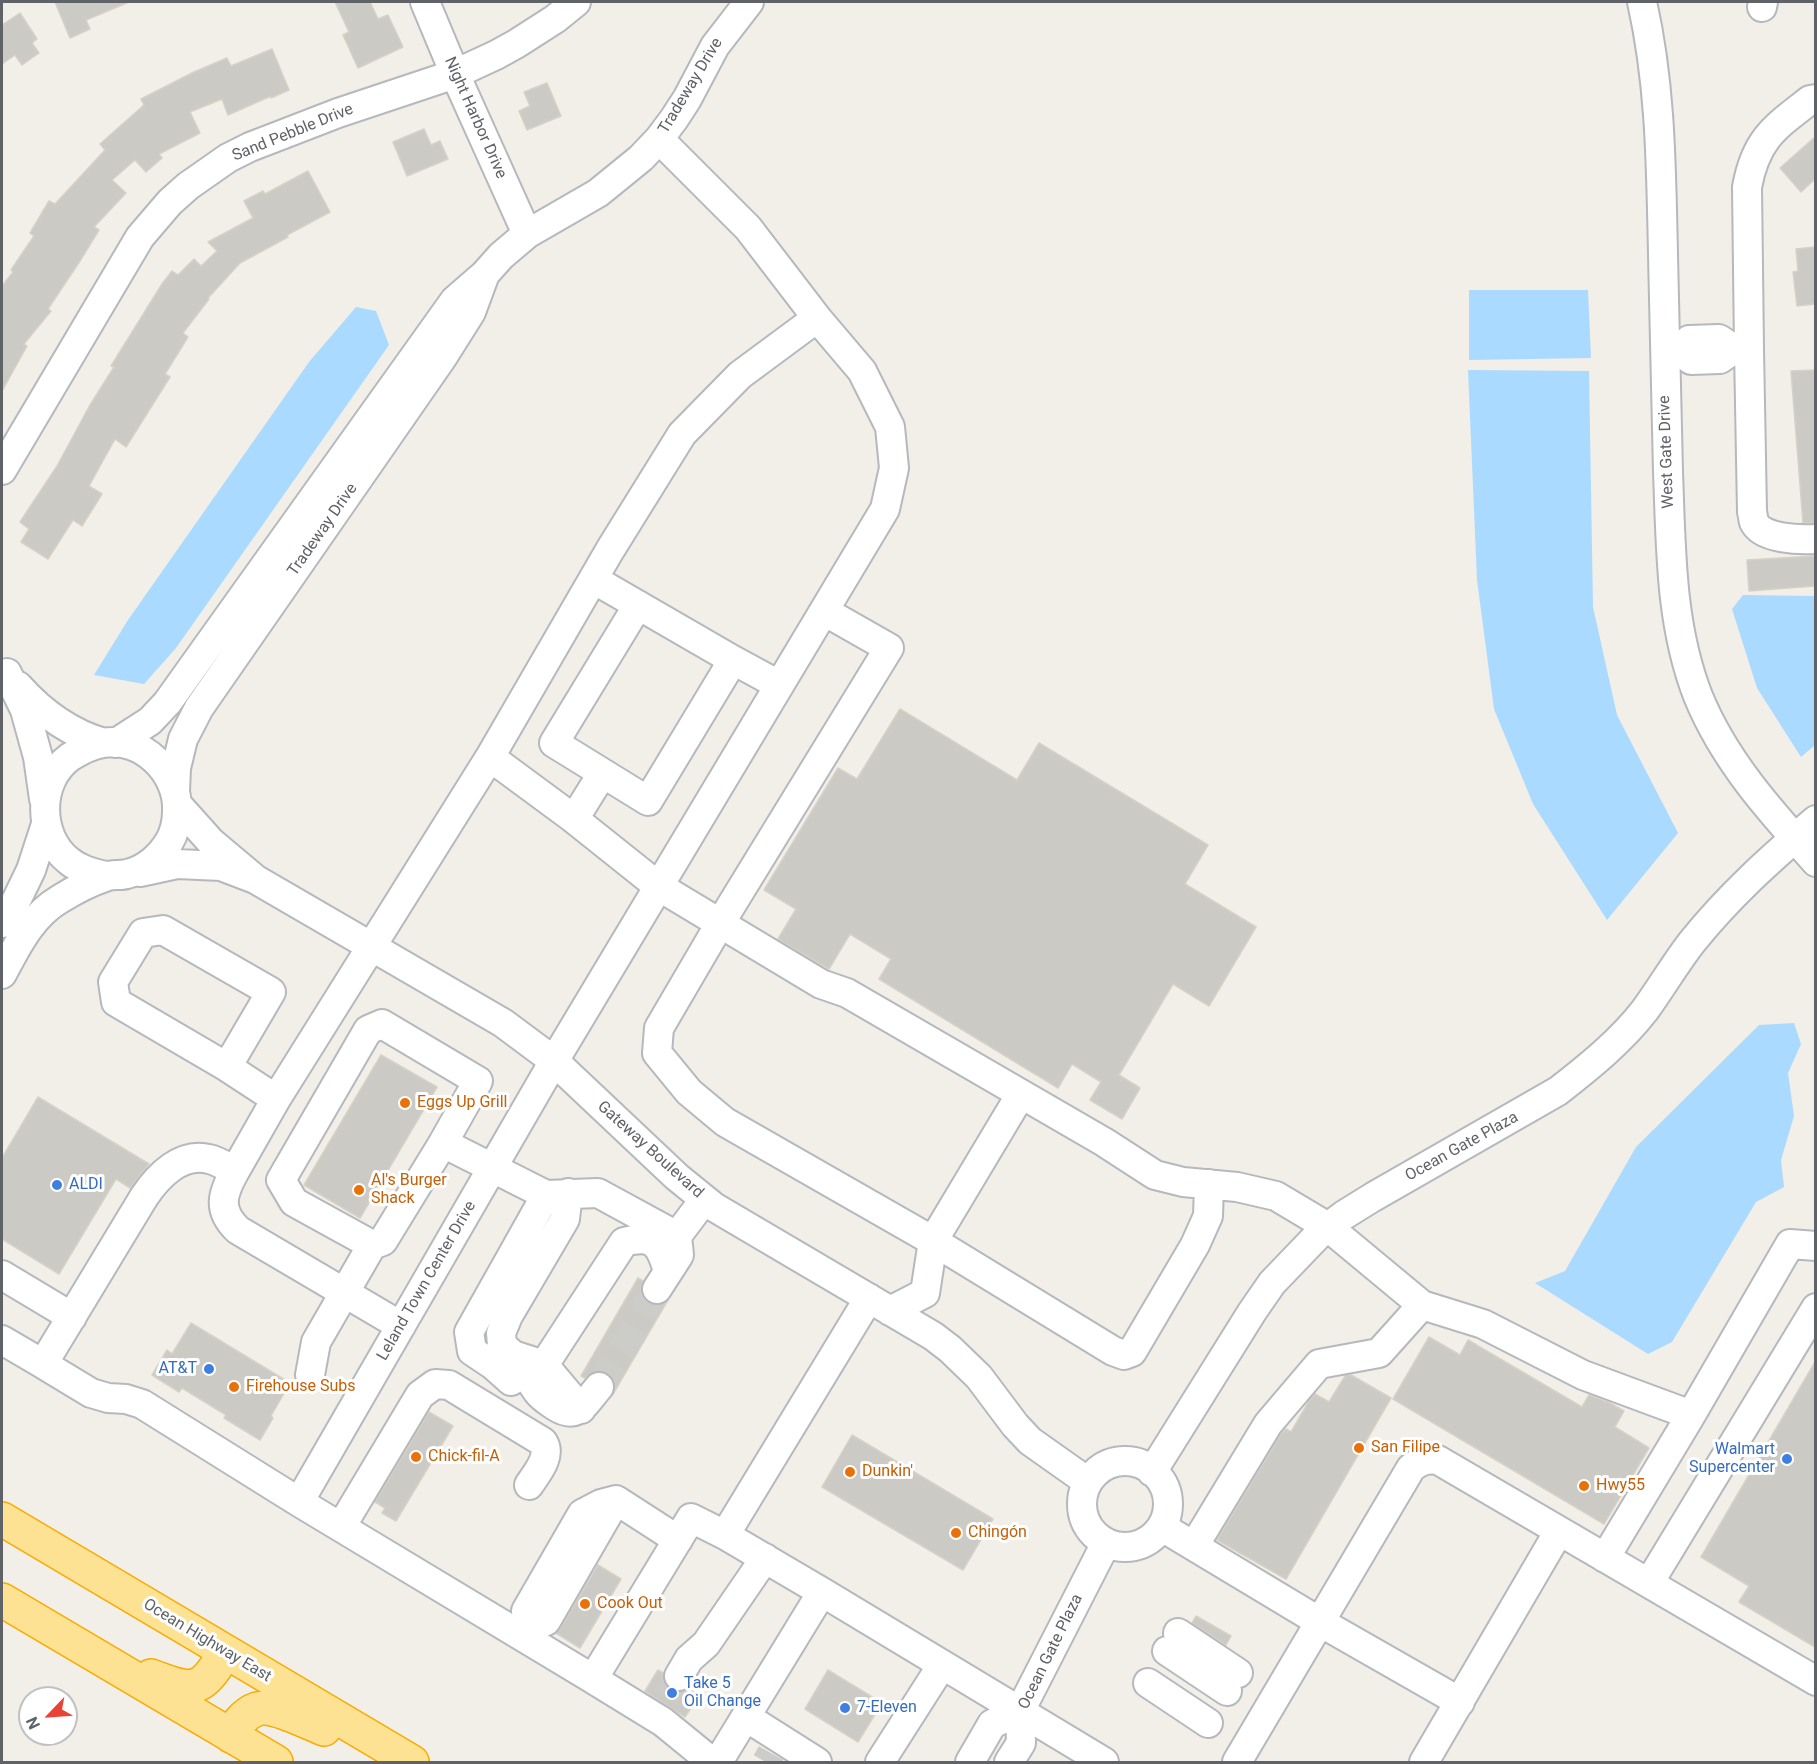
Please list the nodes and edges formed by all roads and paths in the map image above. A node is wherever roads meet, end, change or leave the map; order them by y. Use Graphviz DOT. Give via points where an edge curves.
graph roads {
  1 [pos="425,2"];
  2 [pos="576,2"];
  3 [pos="749,2"];
  4 [pos="1642,2"];
  5 [pos="455,74"];
  6 [pos="1815,99"];
  7 [pos="659,139"];
  8 [pos="527,234"];
  9 [pos="485,274"];
  10 [pos="817,318"];
  11 [pos="1741,349"];
  12 [pos="1671,350"];
  13 [pos="2,470"];
  14 [pos="1815,539"];
  15 [pos="593,579"];
  16 [pos="638,605"];
  17 [pos="824,611"];
  18 [pos="734,660"];
  19 [pos="4,669"];
  20 [pos="779,685"];
  21 [pos="110,743"];
  22 [pos="490,757"];
  23 [pos="602,774"];
  24 [pos="176,798"];
  25 [pos="45,813"];
  26 [pos="574,819"];
  27 [pos="1805,829"];
  28 [pos="1815,862"];
  29 [pos="116,875"];
  30 [pos="255,879"];
  31 [pos="658,886"];
  32 [pos="721,922"];
  33 [pos="2,923"];
  34 [pos="370,947"];
  35 [pos="2,974"];
  36 [pos="302,1058"];
  37 [pos="554,1061"];
  38 [pos="227,1067"];
  39 [pos="340,1079"];
  40 [pos="1021,1094"];
  41 [pos="276,1099"];
  42 [pos="443,1143"];
  43 [pos="492,1168"];
  44 [pos="235,1171"];
  45 [pos="1209,1184"];
  46 [pos="557,1194"];
  47 [pos="704,1200"];
  48 [pos="1328,1227"];
  49 [pos="677,1236"];
  50 [pos="933,1241"];
  51 [pos="372,1245"];
  52 [pos="1815,1246"];
  53 [pos="2,1275"];
  54 [pos="345,1293"];
  55 [pos="880,1304"];
  56 [pos="1422,1305"];
  57 [pos="1815,1308"];
  58 [pos="72,1317"];
  59 [pos="401,1326"];
  60 [pos="2,1340"];
  61 [pos="43,1364"];
  62 [pos="310,1375"];
  63 [pos="520,1376"];
  64 [pos="599,1387"];
  65 [pos="1691,1415"];
  66 [pos="1152,1472"];
  67 [pos="1088,1482"];
  68 [pos="529,1485"];
  69 [pos="299,1502"];
  70 [pos="3,1521"];
  71 [pos="341,1527"];
  72 [pos="1162,1527"];
  73 [pos="1559,1531"];
  74 [pos="724,1535"];
  75 [pos="678,1540"];
  76 [pos="1106,1543"];
  77 [pos="1194,1546"];
  78 [pos="765,1558"];
  79 [pos="1605,1558"];
  80 [pos="1648,1583"];
  81 [pos="822,1592"];
  82 [pos="2,1600"];
  83 [pos="1320,1622"];
  84 [pos="528,1632"];
  85 [pos="1172,1642"];
  86 [pos="225,1653"];
  87 [pos="93,1654"];
  88 [pos="942,1665"];
  89 [pos="593,1679"];
  90 [pos="1815,1681"];
  91 [pos="1232,1682"];
  92 [pos="1148,1683"];
  93 [pos="665,1697"];
  94 [pos="1460,1702"];
  95 [pos="1020,1711"];
  96 [pos="746,1717"];
  97 [pos="1208,1724"];
  98 [pos="231,1736"];
  99 [pos="808,1760"];
  100 [pos="276,1762"];
  101 [pos="411,1762"];
  102 [pos="712,1762"];
  103 [pos="718,1762"];
  104 [pos="880,1762"];
  105 [pos="969,1762"];
  106 [pos="1010,1762"];
  107 [pos="1104,1762"];
  108 [pos="1237,1762"];
  109 [pos="1424,1762"];
  1 -- 5 [label="street, Night Harbor Drive"];
  2 -- 5 [label="street, Sand Pebble Drive" via="516,44"];
  3 -- 7 [label="street, Tradeway Drive" via="715,46 687,99"];
  4 -- 12 [label="street, West Gate Drive" via="1651,43 1661,145"];
  5 -- 8 [label="street, Night Harbor Drive"];
  5 -- 13 [label="street, Sand Pebble Drive" via="250,147 188,186 140,237"];
  6 -- 11 [label="street" via="1774,128 1750,169"];
  7 -- 8 [label="street, Tradeway Drive" via="598,193"];
  7 -- 10 [label="street, Leland Town Center Drive" via="748,228"];
  8 -- 9 [label="street, Tradeway Drive"];
  9 -- 21 [label="street, Tradeway Drive" via="455,300 167,703 150,721"];
  9 -- 24 [label="street, Tradeway Drive" via="471,312 442,358 199,708 183,739 176,768"];
  10 -- 15 [label="street" via="741,375 682,434"];
  10 -- 17 [label="street, Leland Town Center Drive" via="862,371 890,427 894,468 885,509"];
  11 -- 12 [label="street" via="1720,359 1691,360"];
  11 -- 14 [label="street" via="1755,523 1764,532 1785,538"];
  12 -- 27 [label="street, West Gate Drive" via="1671,568 1685,657 1698,696 1738,770 1766,807"];
  15 -- 16 [label="street"];
  15 -- 22 [label="street"];
  16 -- 18 [label="street"];
  16 -- 23 [label="street" via="554,743"];
  17 -- 20 [label="street, Leland Town Center Drive"];
  17 -- 32 [label="street" via="889,648"];
  18 -- 20 [label="street"];
  18 -- 23 [label="street" via="648,801"];
  19 -- 21 [label="street" via="34,705 86,738"];
  19 -- 25 [label="street" via="25,710 38,757"];
  20 -- 31 [label="street, Leland Town Center Drive"];
  21 -- 24 [label="street" via="136,747 153,758 167,773"];
  21 -- 25 [label="street" via="83,749 64,762 51,780"];
  22 -- 26 [label="street"];
  22 -- 34 [label="street"];
  23 -- 26 [label="street"];
  24 -- 29 [label="street" via="177,823 159,856 144,868"];
  24 -- 30 [label="street" via="211,842"];
  25 -- 29 [label="street" via="54,843 68,860 85,871"];
  25 -- 33 [label="street" via="31,870"];
  26 -- 31 [label="street"];
  27 -- 28 [label="street, West Gate Drive"];
  27 -- 48 [label="street, Ocean Gate Plaza" via="1721,908 1644,1011 1585,1070 1542,1101 1373,1197"];
  29 -- 30 [label="street" via="177,864 221,866"];
  29 -- 35 [label="street" via="58,900 35,919"];
  30 -- 34 [label="street, Gateway Boulevard"];
  31 -- 32 [label="street"];
  31 -- 37 [label="street, Leland Town Center Drive"];
  32 -- 40 [label="street" via="821,984 847,993"];
  32 -- 50 [label="street" via="659,1028 657,1053 689,1092 725,1122"];
  34 -- 36 [label="street"];
  34 -- 37 [label="street, Gateway Boulevard" via="503,1023"];
  36 -- 39 [label="street"];
  36 -- 41 [label="street"];
  37 -- 43 [label="street, Leland Town Center Drive"];
  37 -- 47 [label="street, Gateway Boulevard"];
  38 -- 38 [label="street" via="116,1002 113,982 143,933 163,930 271,992"];
  38 -- 41 [label="street"];
  39 -- 42 [label="street" via="368,1030 381,1024 478,1081"];
  39 -- 51 [label="street" via="281,1180 294,1202"];
  40 -- 45 [label="street" via="1155,1175"];
  40 -- 50 [label="street"];
  41 -- 44 [label="street"];
  42 -- 43 [label="street"];
  42 -- 51 [label="street" via="383,1241"];
  43 -- 46 [label="street"];
  43 -- 59 [label="street, Leland Town Center Drive"];
  44 -- 54 [label="street" via="223,1200 231,1223"];
  44 -- 58 [label="street" via="196,1157 162,1174"];
  45 -- 48 [label="street" via="1276,1196"];
  45 -- 50 [label="street" via="1208,1216 1195,1245 1132,1352 1124,1355"];
  46 -- 49 [label="street" via="598,1193"];
  46 -- 63 [label="street" via="565,1219 501,1333 502,1345 513,1355"];
  46 -- 63 [label="street" via="469,1332 472,1351"];
  47 -- 49 [label="street"];
  47 -- 55 [label="street, Gateway Boulevard"];
  48 -- 56 [label="street"];
  48 -- 66 [label="street, Ocean Gate Plaza" via="1272,1283"];
  49 -- 63 [label="street" via="679,1255 663,1280 663,1254 656,1244 640,1238 624,1242"];
  50 -- 55 [label="street" via="925,1293"];
  51 -- 54 [label="street"];
  52 -- 65 [label="street" via="1790,1244"];
  53 -- 58 [label="street"];
  54 -- 59 [label="street"];
  54 -- 62 [label="street" via="316,1342"];
  55 -- 67 [label="street, Gateway Boulevard" via="950,1349 979,1377 1030,1441"];
  55 -- 74 [label="street"];
  56 -- 65 [label="street" via="1483,1324 1583,1375"];
  56 -- 77 [label="street" via="1379,1353 1319,1364 1268,1424"];
  57 -- 80 [label="street"];
  58 -- 61 [label="street"];
  59 -- 69 [label="street, Leland Town Center Drive"];
  60 -- 61 [label="street"];
  61 -- 69 [label="street" via="91,1393 142,1404"];
  63 -- 64 [label="street" via="563,1412 576,1412"];
  65 -- 79 [label="street"];
  66 -- 67 [label="street" via="1142,1465 1118,1462 1096,1472"];
  66 -- 72 [label="street" via="1165,1490"];
  67 -- 76 [label="street" via="1082,1509 1086,1523"];
  68 -- 71 [label="street" via="547,1452 543,1442 449,1385 435,1384 420,1395"];
  69 -- 71 [label="street"];
  70 -- 86 [label="highway, Ocean Highway East"];
  71 -- 84 [label="street"];
  72 -- 76 [label="street" via="1144,1542 1132,1546"];
  72 -- 77 [label="street"];
  73 -- 79 [label="street"];
  73 -- 83 [label="street" via="1438,1460 1420,1461 1412,1468"];
  73 -- 94 [label="street"];
  74 -- 75 [label="street" via="691,1518"];
  74 -- 78 [label="street"];
  75 -- 84 [label="street" via="616,1500 582,1514 526,1611"];
  75 -- 89 [label="street"];
  76 -- 95 [label="street, Ocean Gate Plaza"];
  77 -- 83 [label="street"];
  78 -- 81 [label="street"];
  78 -- 93 [label="street"];
  79 -- 80 [label="street"];
  80 -- 90 [label="street"];
  81 -- 88 [label="street"];
  81 -- 96 [label="street"];
  82 -- 87 [label="highway"];
  83 -- 94 [label="street"];
  83 -- 108 [label="street"];
  84 -- 89 [label="street"];
  85 -- 91 [label="street"];
  86 -- 87 [label="highway" via="213,1672 192,1687 179,1687"];
  86 -- 101 [label="highway, Ocean Highway East"];
  87 -- 98 [label="highway"];
  88 -- 95 [label="street"];
  88 -- 104 [label="street"];
  89 -- 93 [label="street"];
  92 -- 97 [label="street"];
  93 -- 102 [label="street"];
  94 -- 109 [label="street"];
  95 -- 105 [label="street" via="992,1724"];
  95 -- 106 [label="street, Ocean Gate Plaza" via="1022,1743"];
  95 -- 107 [label="street"];
  96 -- 99 [label="street" via="776,1746"];
  96 -- 103 [label="street"];
  98 -- 100 [label="highway"];
  98 -- 101 [label="highway" via="244,1717 264,1708"];
}
